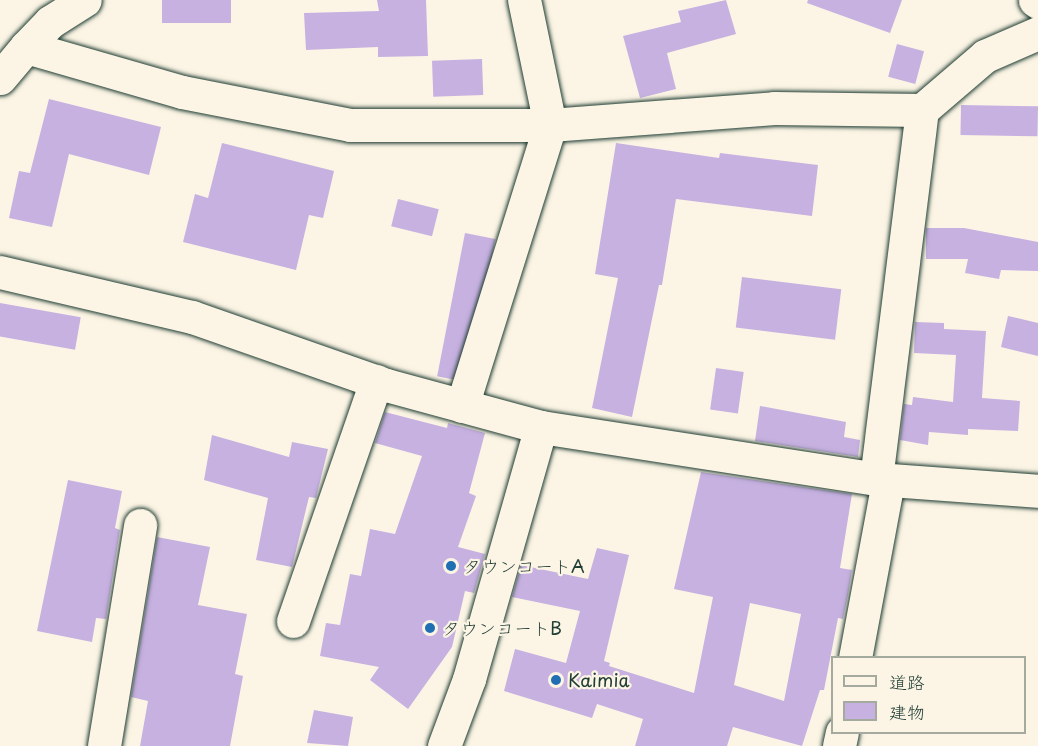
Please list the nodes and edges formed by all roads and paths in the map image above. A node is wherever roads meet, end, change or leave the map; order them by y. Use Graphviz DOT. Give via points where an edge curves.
graph roads {
  1 [pos="85,0"];
  2 [pos="524,0"];
  3 [pos="1038,33"];
  4 [pos="26,47"];
  5 [pos="0,78"];
  6 [pos="922,110"];
  7 [pos="550,125"];
  8 [pos="0,272"];
  9 [pos="376,381"];
  10 [pos="462,406"];
  11 [pos="541,427"];
  12 [pos="882,480"];
  13 [pos="1038,491"];
  14 [pos="140,525"];
  15 [pos="293,621"];
  16 [pos="855,656"];
  17 [pos="104,746"];
  18 [pos="444,746"];
  1 -- 4 [label="street" via="50,22"];
  2 -- 7 [label="street"];
  3 -- 6 [label="street" via="985,56"];
  4 -- 5 [label="street"];
  4 -- 7 [label="street" via="182,92 339,123"];
  6 -- 7 [label="street" via="774,108"];
  6 -- 12 [label="street"];
  7 -- 10 [label="street"];
  8 -- 9 [label="street" via="183,314"];
  9 -- 10 [label="street"];
  9 -- 15 [label="street"];
  10 -- 11 [label="street"];
  11 -- 12 [label="street"];
  11 -- 18 [label="street" via="469,679"];
  12 -- 13 [label="street"];
  12 -- 16 [label="street"];
  14 -- 17 [label="street"];
}
